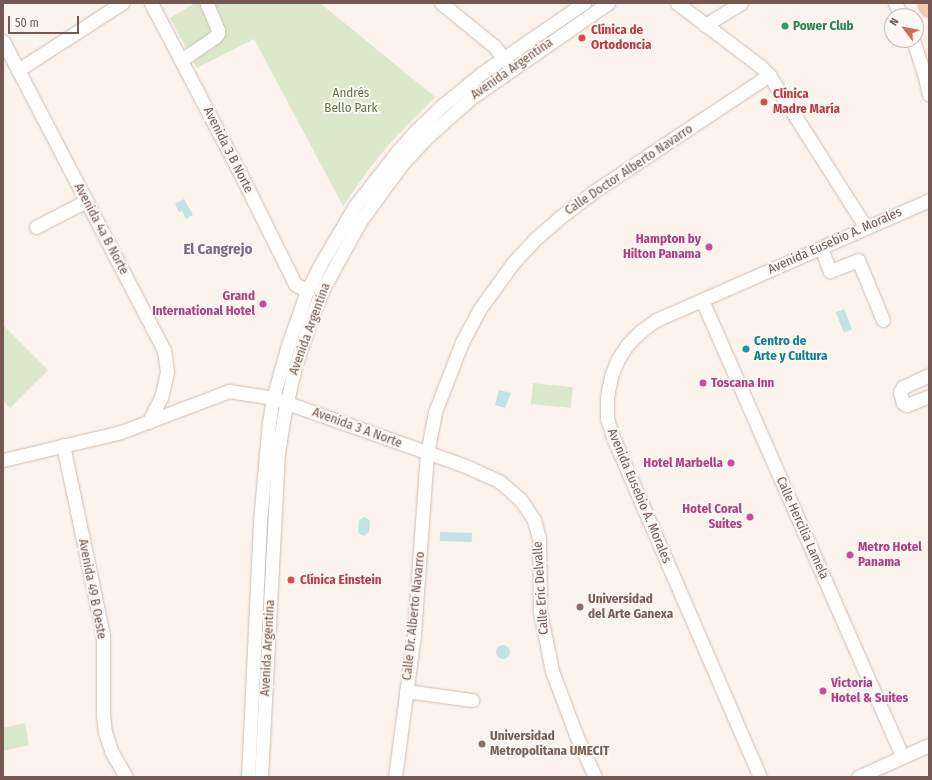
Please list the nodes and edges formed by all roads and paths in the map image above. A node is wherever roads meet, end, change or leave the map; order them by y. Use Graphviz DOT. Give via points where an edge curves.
graph roads {
  1 [pos="122,3"];
  2 [pos="152,3"];
  3 [pos="441,3"];
  4 [pos="583,3"];
  5 [pos="608,3"];
  6 [pos="677,3"];
  7 [pos="741,3"];
  8 [pos="926,3"];
  9 [pos="207,4"];
  10 [pos="929,7"];
  11 [pos="693,8"];
  12 [pos="590,15"];
  13 [pos="705,25"];
  14 [pos="3,41"];
  15 [pos="916,48"];
  16 [pos="504,58"];
  17 [pos="181,60"];
  18 [pos="511,69"];
  19 [pos="18,70"];
  20 [pos="769,75"];
  21 [pos="929,94"];
  22 [pos="929,200"];
  23 [pos="86,201"];
  24 [pos="36,227"];
  25 [pos="866,228"];
  26 [pos="821,248"];
  27 [pos="305,297"];
  28 [pos="702,300"];
  29 [pos="315,307"];
  30 [pos="883,320"];
  31 [pos="929,376"];
  32 [pos="929,396"];
  33 [pos="160,398"];
  34 [pos="273,398"];
  35 [pos="286,402"];
  36 [pos="171,413"];
  37 [pos="149,422"];
  38 [pos="63,445"];
  39 [pos="427,454"];
  40 [pos="3,460"];
  41 [pos="259,579"];
  42 [pos="272,583"];
  43 [pos="264,600"];
  44 [pos="406,691"];
  45 [pos="472,700"];
  46 [pos="929,745"];
  47 [pos="903,757"];
  48 [pos="126,777"];
  49 [pos="248,777"];
  50 [pos="261,777"];
  51 [pos="395,777"];
  52 [pos="595,777"];
  53 [pos="760,777"];
  54 [pos="858,777"];
  1 -- 19 [label="street"];
  2 -- 17 [label="street, Avenida 3 B Norte"];
  3 -- 16 [label="street" via="490,42"];
  4 -- 12 [label="street"];
  4 -- 16 [label="street, Avenida Argentina"];
  5 -- 12 [label="street, Avenida Argentina"];
  6 -- 11 [label="street"];
  7 -- 13 [label="street"];
  8 -- 10 [label="main road"];
  9 -- 17 [label="street" via="218,33"];
  11 -- 13 [label="street"];
  12 -- 18 [label="street, Avenida Argentina"];
  13 -- 20 [label="street"];
  14 -- 19 [label="street, Avenida 4a B Norte"];
  15 -- 21 [label="street"];
  16 -- 18 [label="street"];
  16 -- 27 [label="street, Avenida Argentina" via="443,105 397,152 355,206 319,267"];
  17 -- 27 [label="street, Avenida 3 B Norte" via="295,284"];
  18 -- 29 [label="street, Avenida Argentina" via="451,114 402,164 350,237"];
  19 -- 23 [label="street, Avenida 4a B Norte"];
  20 -- 25 [label="street"];
  20 -- 39 [label="street, Calle Doctor Alberto Navarro" via="596,190 534,240 512,264 479,310 462,342 435,412"];
  22 -- 25 [label="street, Avenida Eusebio A. Morales"];
  23 -- 24 [label="street"];
  23 -- 33 [label="street, Avenida 4a B Norte" via="164,350 167,372"];
  25 -- 26 [label="street, Avenida Eusebio A. Morales"];
  26 -- 28 [label="street, Avenida Eusebio A. Morales"];
  26 -- 30 [label="street" via="830,272 858,260"];
  27 -- 29 [label="street, Avenida 3 B Norte"];
  27 -- 34 [label="street, Avenida Argentina"];
  28 -- 47 [label="street, Calle Hercilia Lamela"];
  28 -- 53 [label="street, Avenida Eusebio A. Morales" via="656,320 627,344 611,376 607,397 608,419 614,440"];
  29 -- 35 [label="street, Avenida Argentina" via="301,346"];
  31 -- 32 [label="street" via="903,387 900,392 903,403 907,405"];
  33 -- 36 [label="street" via="165,410"];
  33 -- 37 [label="street, Avenida 4a B Norte"];
  34 -- 35 [label="street, Avenida 3 A Norte"];
  34 -- 36 [label="street, Avenida 3 A Norte" via="229,391"];
  34 -- 41 [label="street, Avenida Argentina" via="264,474"];
  35 -- 39 [label="street, Avenida 3 A Norte"];
  35 -- 42 [label="street, Avenida Argentina" via="278,453"];
  36 -- 37 [label="street"];
  37 -- 38 [label="street" via="121,432"];
  38 -- 40 [label="street"];
  38 -- 48 [label="street, Avenida 49 B Oeste" via="103,635 105,732 111,750"];
  39 -- 44 [label="street, Calle Dr. Alberto Navarro" via="418,585"];
  39 -- 52 [label="street, Calle Eric Delvalle" via="463,465 499,482 510,489 528,509 540,539 540,611 552,671 564,706"];
  41 -- 42 [label="street" via="265,585"];
  41 -- 43 [label="street, Avenida Argentina"];
  42 -- 43 [label="street, Avenida Argentina"];
  43 -- 49 [label="street, Avenida Argentina"];
  43 -- 50 [label="street, Avenida Argentina"];
  44 -- 45 [label="street"];
  44 -- 51 [label="street, Calle Dr. Alberto Navarro"];
  46 -- 47 [label="street"];
  47 -- 54 [label="street"];
}
